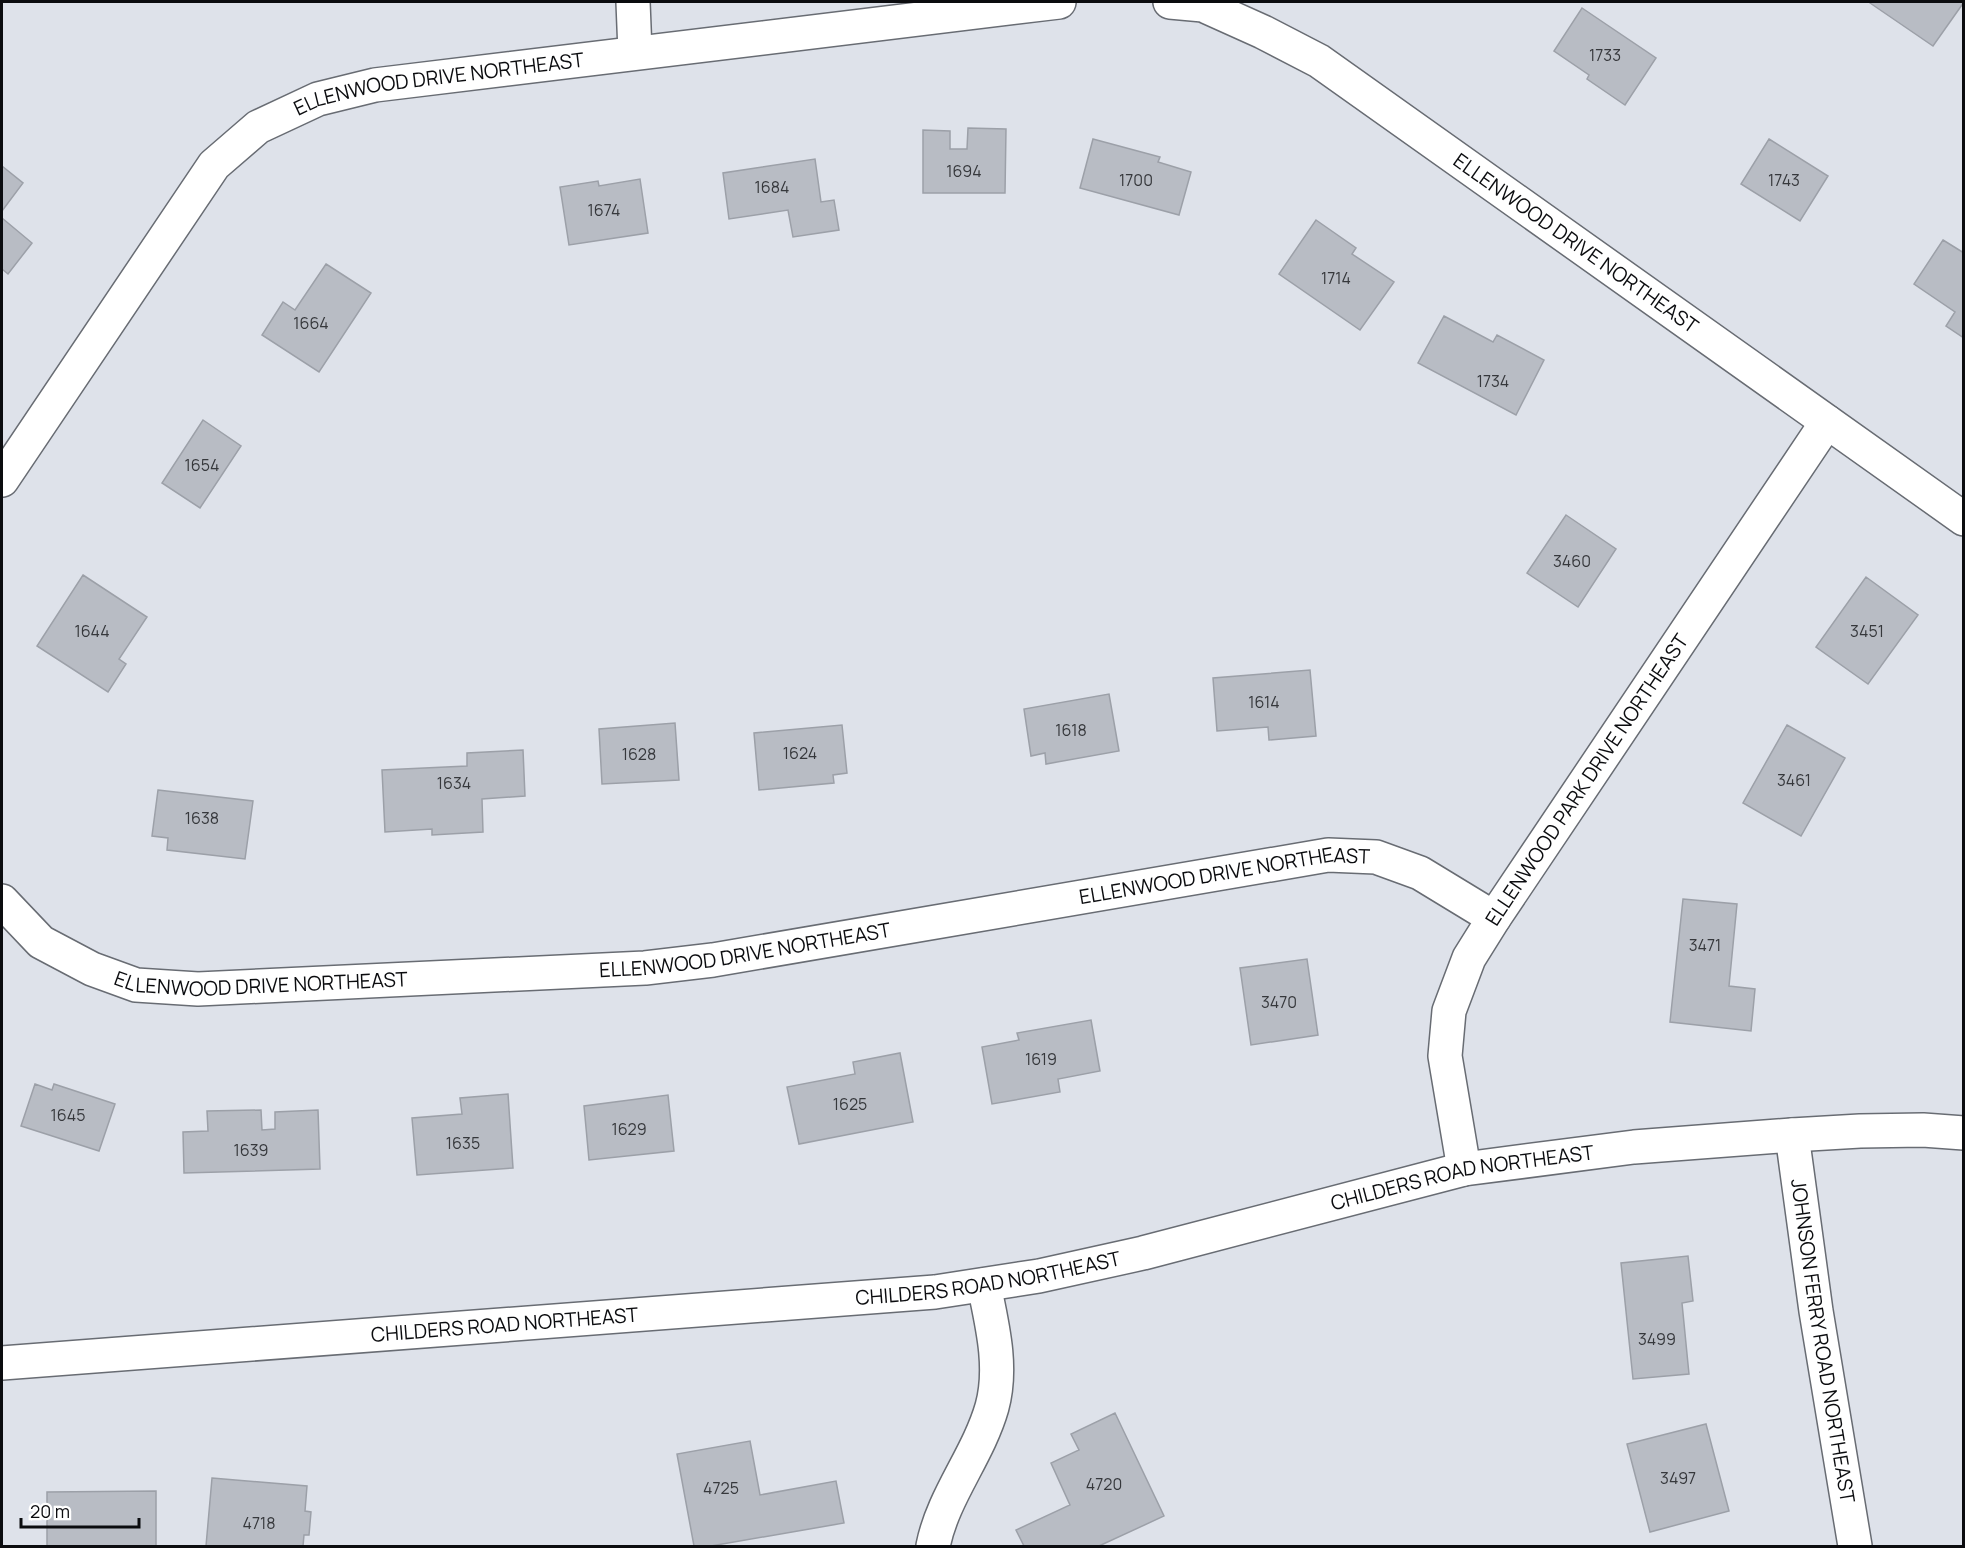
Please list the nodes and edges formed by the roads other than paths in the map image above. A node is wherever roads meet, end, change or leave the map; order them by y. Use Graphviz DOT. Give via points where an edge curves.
graph roads {
  1 [pos="633,2"];
  2 [pos="1059,2"];
  3 [pos="1170,2"];
  4 [pos="635,52"];
  5 [pos="1827,422"];
  6 [pos="2,480"];
  7 [pos="1964,519"];
  8 [pos="2,901"];
  9 [pos="1494,918"];
  10 [pos="1964,1133"];
  11 [pos="1792,1135"];
  12 [pos="1464,1169"];
  13 [pos="984,1285"];
  14 [pos="2,1363"];
  15 [pos="933,1546"];
  16 [pos="1855,1546"];
  1 -- 4 [label="street"];
  2 -- 4 [label="street, ELLENWOOD DRIVE NORTHEAST"];
  3 -- 5 [label="street, ELLENWOOD DRIVE NORTHEAST" via="1203,5 1319,61"];
  4 -- 6 [label="street, ELLENWOOD DRIVE NORTHEAST" via="375,85 318,99 258,127 214,165"];
  5 -- 7 [label="street, ELLENWOOD DRIVE NORTHEAST"];
  5 -- 9 [label="street, ELLENWOOD PARK DRIVE NORTHEAST"];
  8 -- 9 [label="street, ELLENWOOD DRIVE NORTHEAST" via="41,942 92,969 136,985 198,989 645,968 713,960 1328,855 1376,857 1420,873"];
  9 -- 12 [label="street, ELLENWOOD PARK DRIVE NORTHEAST" via="1469,958 1449,1011 1445,1056"];
  10 -- 11 [label="street, CHILDERS ROAD NORTHEAST" via="1923,1130"];
  11 -- 12 [label="street, CHILDERS ROAD NORTHEAST" via="1634,1147"];
  11 -- 16 [label="street, JOHNSON FERRY ROAD NORTHEAST"];
  12 -- 13 [label="street, CHILDERS ROAD NORTHEAST" via="1143,1253"];
  13 -- 14 [label="street, CHILDERS ROAD NORTHEAST" via="804,1303"];
  13 -- 15 [label="street" via="996,1353 992,1406 948,1500"];
}
